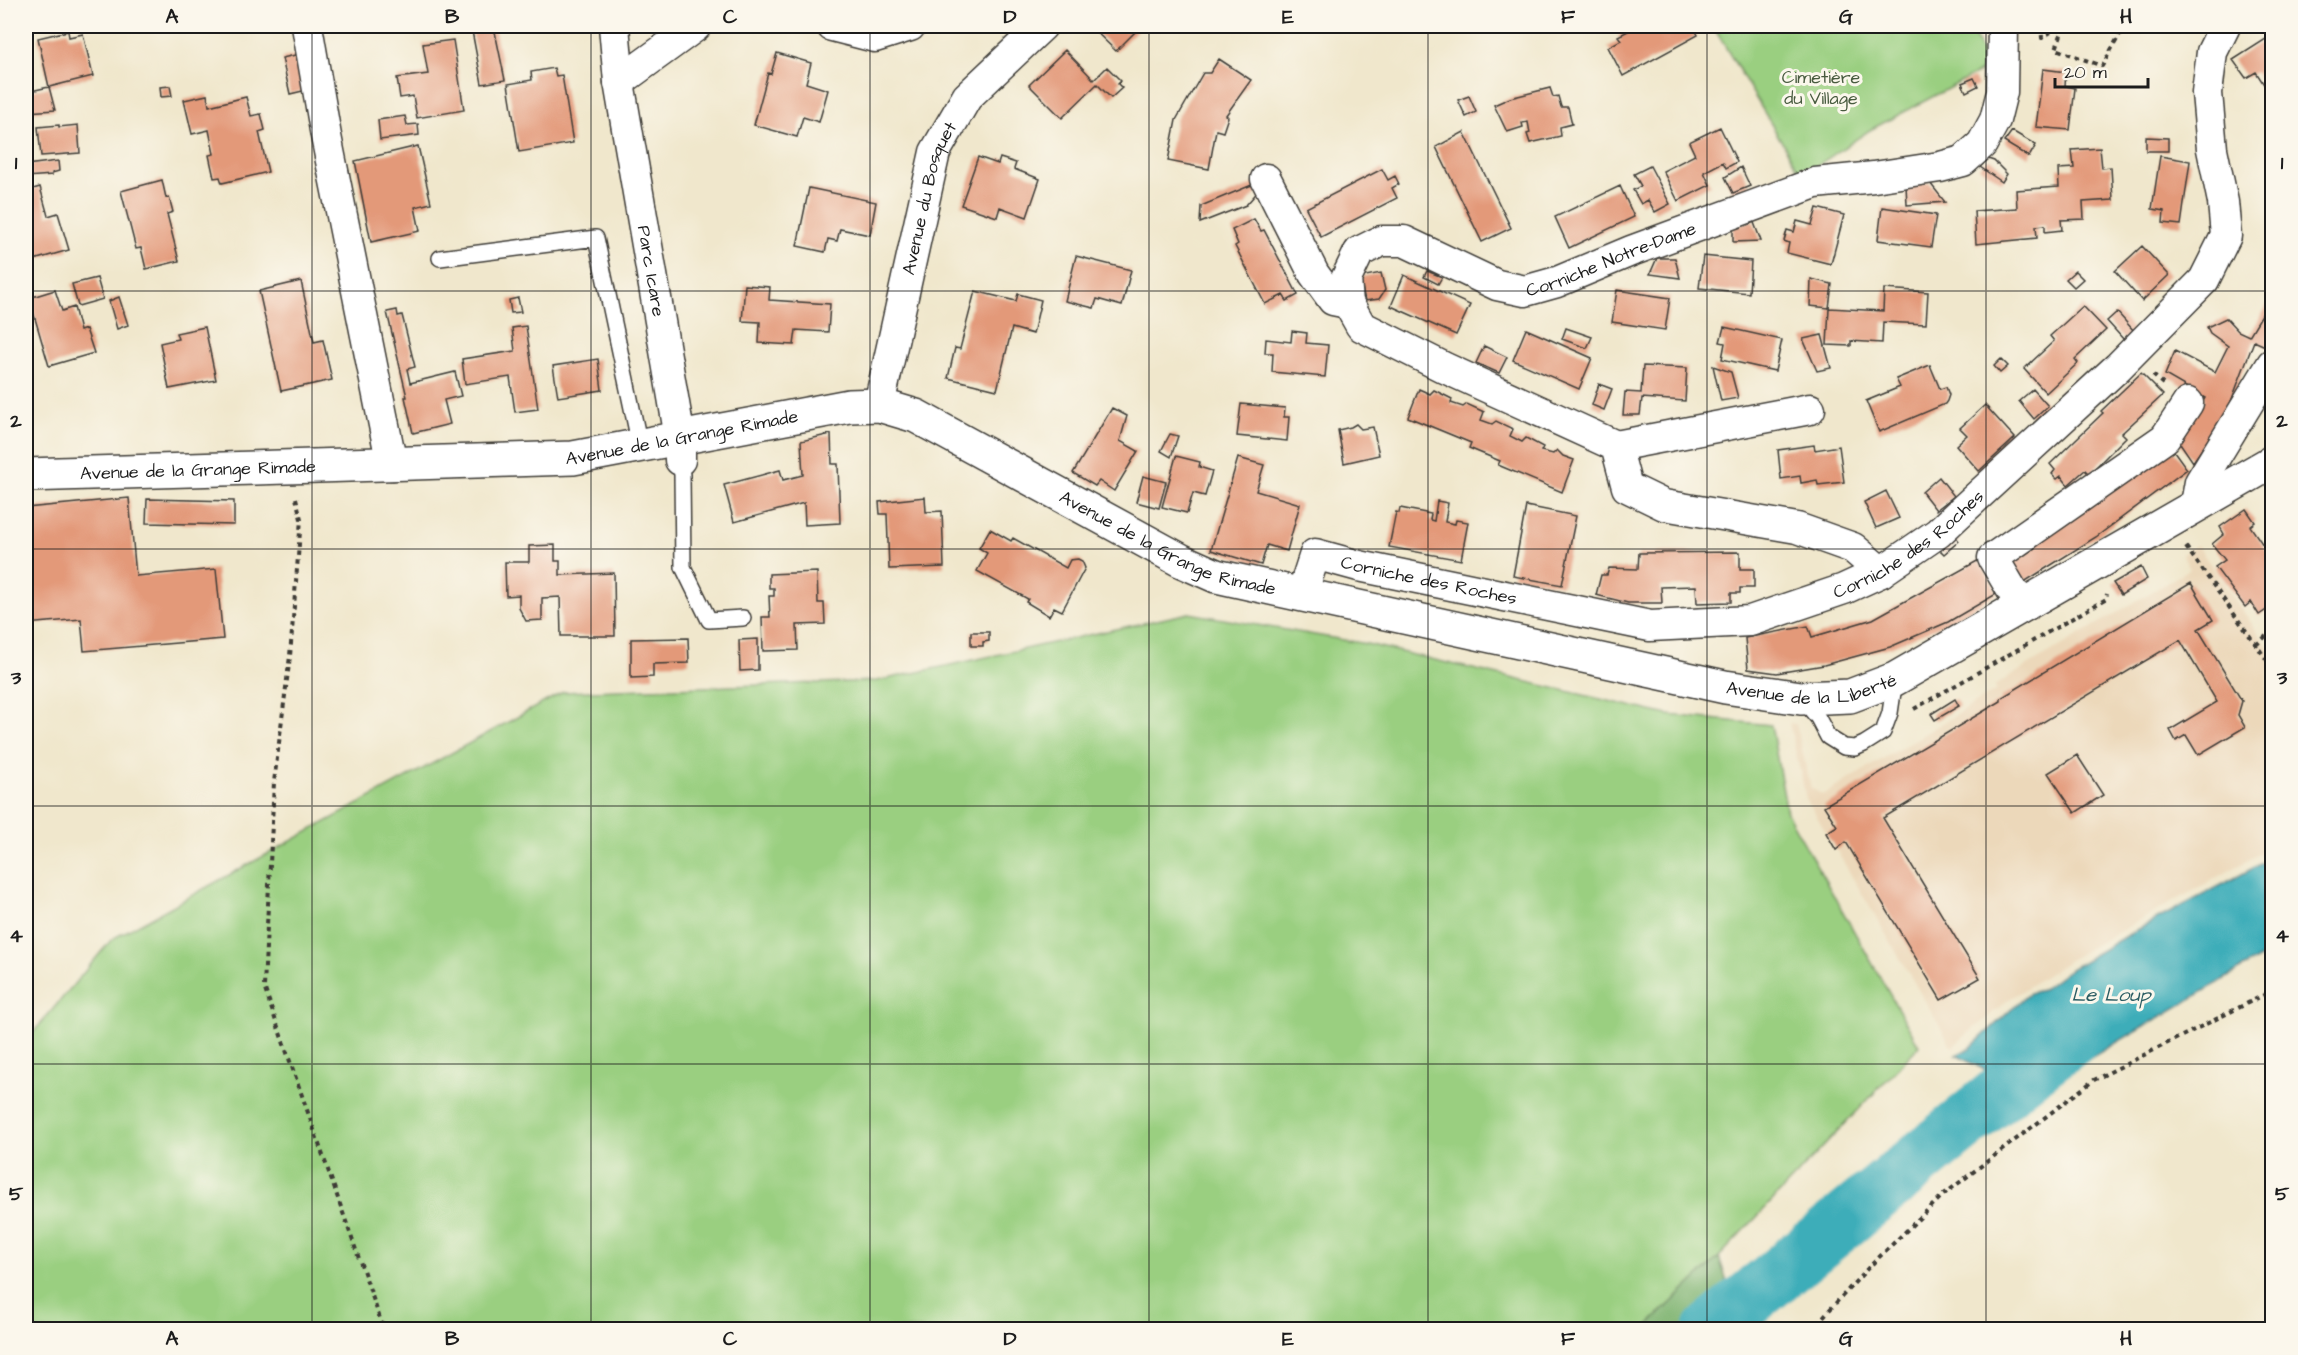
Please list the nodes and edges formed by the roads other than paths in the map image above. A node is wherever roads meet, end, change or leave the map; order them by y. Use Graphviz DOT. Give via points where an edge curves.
graph roads {
  1 [pos="307,26"];
  2 [pos="614,26"];
  3 [pos="696,26"];
  4 [pos="832,26"];
  5 [pos="910,26"];
  6 [pos="1042,26"];
  7 [pos="2003,26"];
  8 [pos="2225,26"];
  9 [pos="619,82"];
  10 [pos="1266,179"];
  11 [pos="440,258"];
  12 [pos="1348,303"];
  13 [pos="2272,364"];
  14 [pos="2178,404"];
  15 [pos="879,405"];
  16 [pos="1810,409"];
  17 [pos="640,446"];
  18 [pos="1616,446"];
  19 [pos="680,449"];
  20 [pos="2272,462"];
  21 [pos="392,465"];
  22 [pos="27,470"];
  23 [pos="2196,504"];
  24 [pos="1881,572"];
  25 [pos="1302,594"];
  26 [pos="2022,607"];
  27 [pos="743,618"];
  28 [pos="1895,679"];
  29 [pos="1801,698"];
  1 -- 21 [label="street"];
  2 -- 9 [label="street, Parc Icare"];
  3 -- 9 [label="street"];
  4 -- 5 [label="street" via="875,37"];
  6 -- 15 [label="street, Avenue du Bosquet" via="967,97 935,152"];
  7 -- 12 [label="street, Corniche Notre-Dame" via="2002,92 1995,120 1982,144 1963,161 1815,183 1525,291 1497,285 1404,241 1381,241 1359,252 1346,279"];
  8 -- 24 [label="street, Corniche des Roches" via="2212,52 2207,93 2226,236 2204,280 2118,367 1938,533"];
  9 -- 19 [label="street, Parc Icare"];
  10 -- 12 [label="street" via="1314,274 1333,300"];
  11 -- 17 [label="lane" via="596,238"];
  12 -- 18 [label="street" via="1361,326"];
  13 -- 23 [label="street" via="2200,482"];
  14 -- 26 [label="street" via="2165,438 1993,558"];
  15 -- 19 [label="street, Avenue de la Grange Rimade" via="849,406"];
  15 -- 25 [label="street, Avenue de la Grange Rimade" via="916,416 1191,565 1216,576"];
  16 -- 18 [label="street"];
  17 -- 19 [label="street, Avenue de la Grange Rimade"];
  17 -- 21 [label="street, Avenue de la Grange Rimade" via="573,458"];
  18 -- 24 [label="street" via="1627,487 1664,505 1797,528 1852,548"];
  19 -- 27 [label="lane" via="683,567 709,620"];
  20 -- 23 [label="street, Avenue de la Liberté"];
  21 -- 22 [label="street, Avenue de la Grange Rimade" via="100,474"];
  23 -- 26 [label="street, Avenue de la Liberté"];
  24 -- 25 [label="street, Corniche des Roches" via="1750,621 1650,626 1315,554"];
  25 -- 29 [label="street, Avenue de la Liberté" via="1725,687"];
  26 -- 28 [label="street, Avenue de la Liberté"];
  28 -- 29 [label="street, Avenue de la Liberté" via="1850,696"];
  28 -- 29 [label="lane" via="1883,732 1855,748 1844,747 1828,737"];
}
